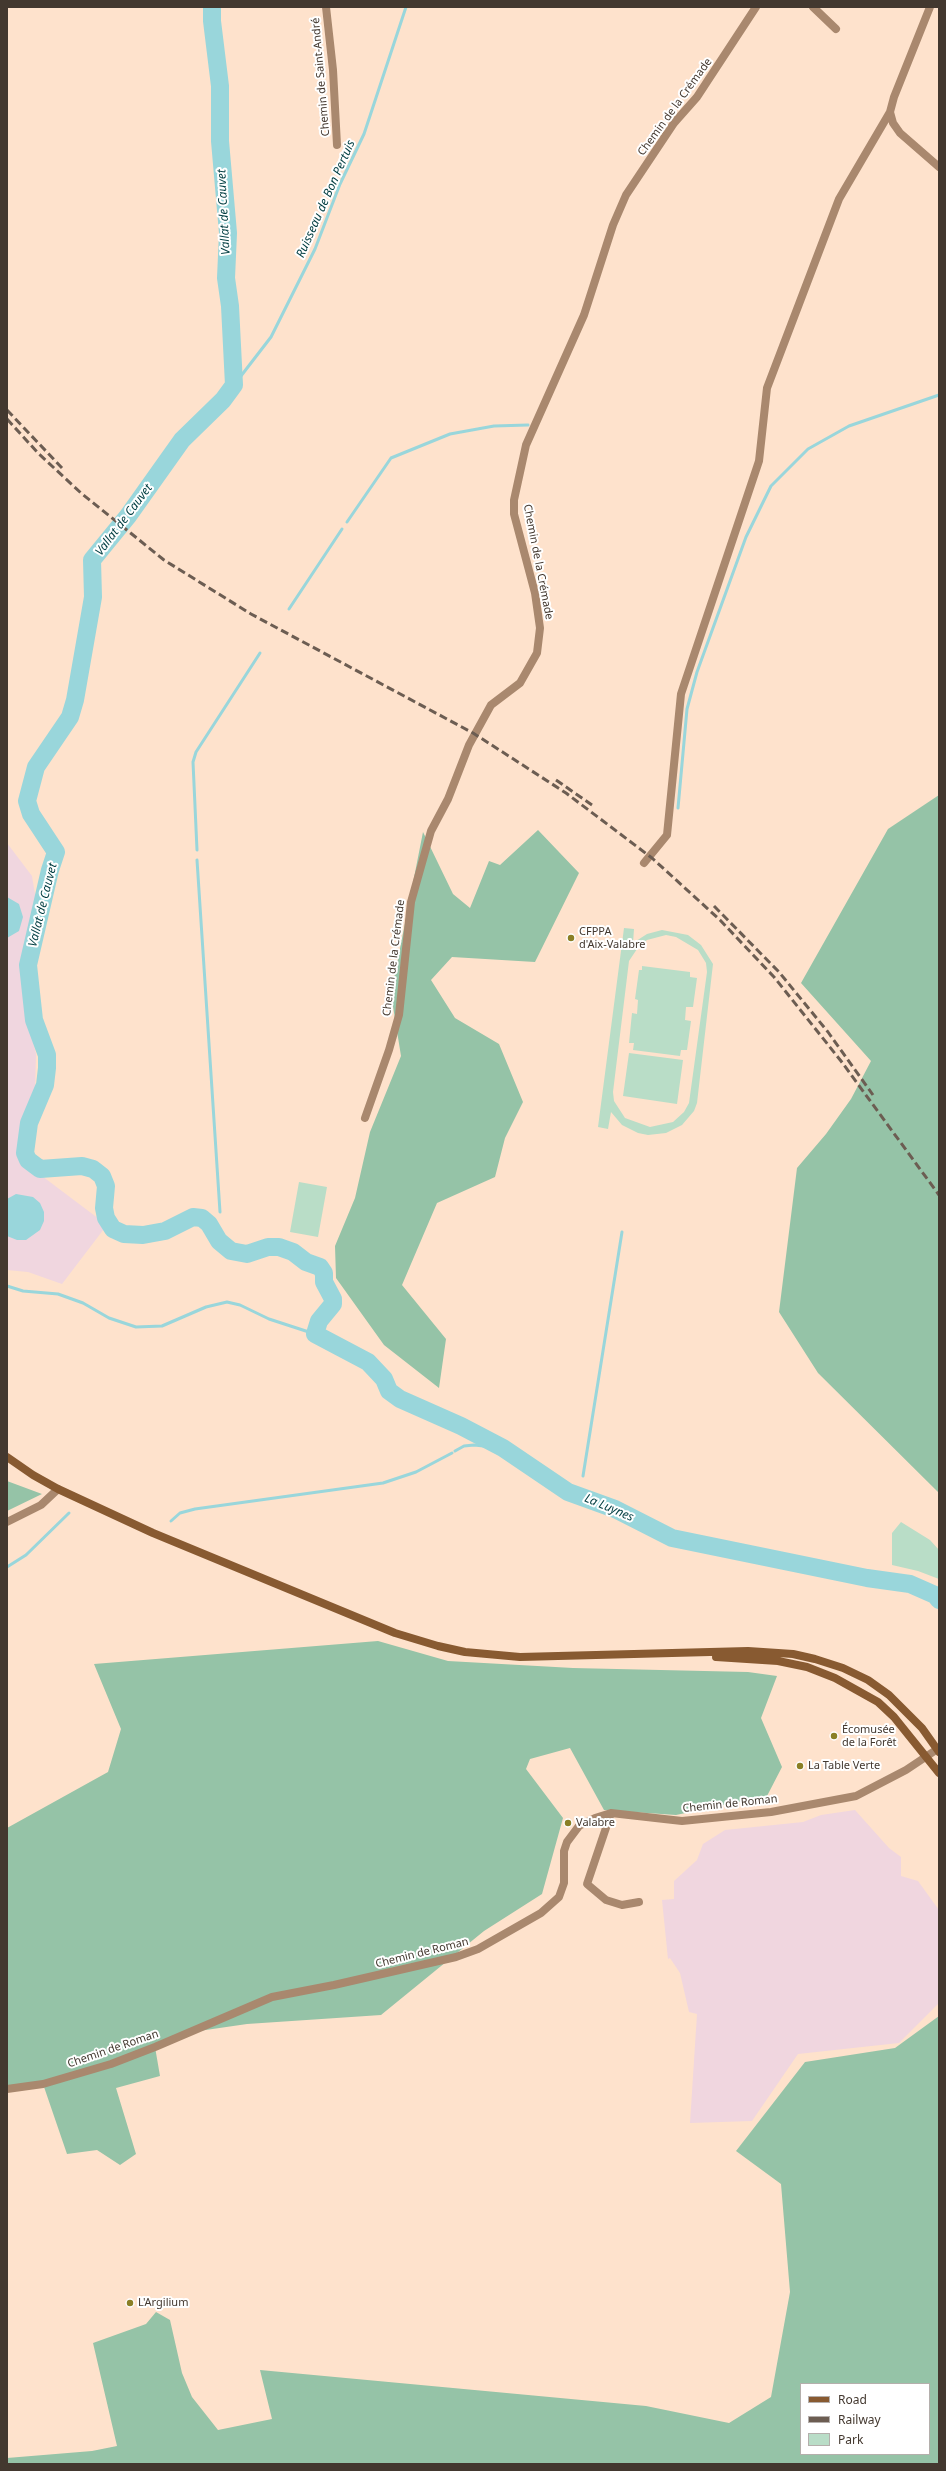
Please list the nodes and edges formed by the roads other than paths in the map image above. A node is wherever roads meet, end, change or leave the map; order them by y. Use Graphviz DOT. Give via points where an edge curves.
graph roads {
  1 [pos="326,7"];
  2 [pos="756,7"];
  3 [pos="813,7"];
  4 [pos="930,7"];
  5 [pos="836,29"];
  6 [pos="890,112"];
  7 [pos="337,145"];
  8 [pos="939,167"];
  9 [pos="644,864"];
  10 [pos="364,1118"];
  11 [pos="7,1457"];
  12 [pos="58,1489"];
  13 [pos="7,1522"];
  14 [pos="662,1653"];
  15 [pos="938,1750"];
  16 [pos="927,1756"];
  17 [pos="939,1773"];
  18 [pos="611,1814"];
  19 [pos="639,1902"];
  20 [pos="7,2089"];
  1 -- 7 [label="street, Chemin de Saint-André"];
  2 -- 10 [label="street, Chemin de la Crémade" via="697,97 674,123 626,195 613,225 584,315 526,444 514,500 514,514 535,593 540,628 537,653 520,683 491,705 469,745 448,799 431,831 411,902 399,1015"];
  3 -- 5 [label="street"];
  4 -- 6 [label="street"];
  6 -- 8 [label="street" via="893,123 900,133"];
  6 -- 9 [label="street" via="839,199 767,388 759,461 681,694 667,835"];
  11 -- 12 [label="main road"];
  12 -- 13 [label="street" via="41,1505"];
  12 -- 14 [label="main road" via="153,1533 395,1633 438,1646 465,1652 520,1657"];
  14 -- 15 [label="main road" via="748,1651 815,1658 868,1680 889,1695 922,1728"];
  14 -- 16 [label="main road" via="755,1658 807,1667 835,1678 878,1702"];
  15 -- 16 [label="street, Chemin de Roman"];
  16 -- 17 [label="main road"];
  16 -- 18 [label="street, Chemin de Roman" via="856,1796 786,1809 682,1821"];
  18 -- 19 [label="street" via="587,1884 606,1900 622,1905"];
  18 -- 20 [label="street, Chemin de Roman" via="579,1826 572,1834 564,1851 564,1883 559,1896 541,1913 478,1949 456,1957 380,1975 272,1997 111,2064 43,2084"];
}
